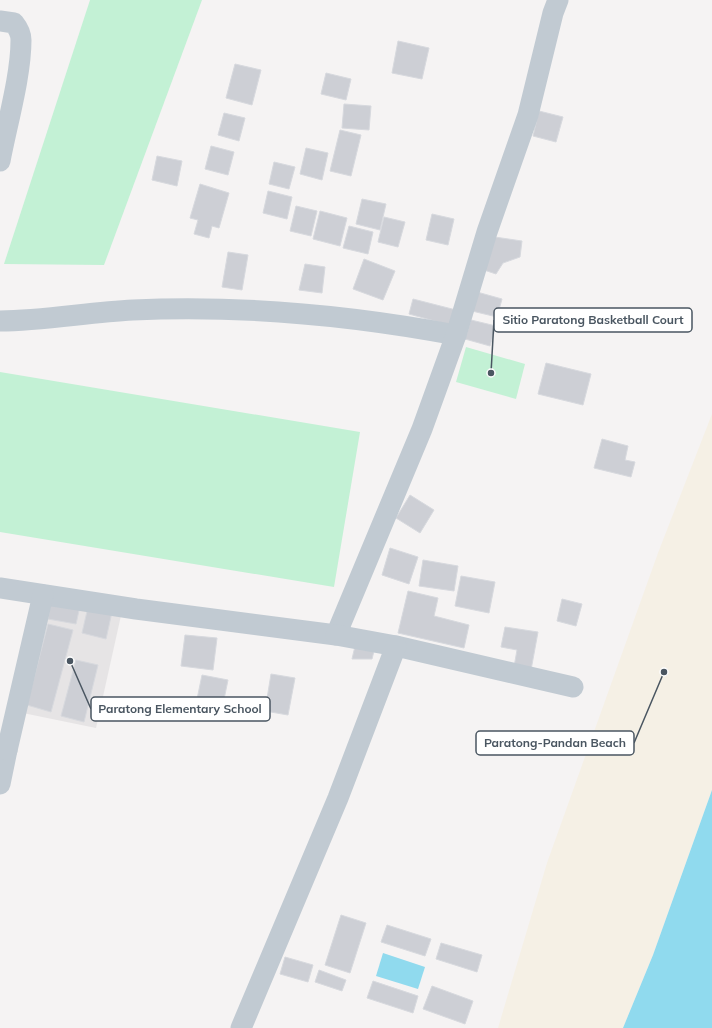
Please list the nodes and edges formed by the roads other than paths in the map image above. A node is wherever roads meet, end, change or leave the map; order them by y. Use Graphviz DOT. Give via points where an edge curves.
graph roads {
  1 [pos="558,0"];
  2 [pos="0,21"];
  3 [pos="0,161"];
  4 [pos="0,321"];
  5 [pos="456,335"];
  6 [pos="0,588"];
  7 [pos="43,595"];
  8 [pos="336,636"];
  9 [pos="396,646"];
  10 [pos="573,687"];
  11 [pos="3,750"];
  12 [pos="0,784"];
  13 [pos="241,1028"];
  1 -- 5 [label="street" via="528,115 487,232"];
  2 -- 3 [label="street" via="14,23 20,31 21,40 16,81"];
  4 -- 5 [label="street" via="133,310 242,309 345,317"];
  5 -- 8 [label="street" via="422,428"];
  6 -- 7 [label="street"];
  7 -- 8 [label="street"];
  7 -- 11 [label="street"];
  8 -- 9 [label="street"];
  9 -- 10 [label="street"];
  9 -- 13 [label="street" via="338,798"];
  11 -- 12 [label="street"];
}
